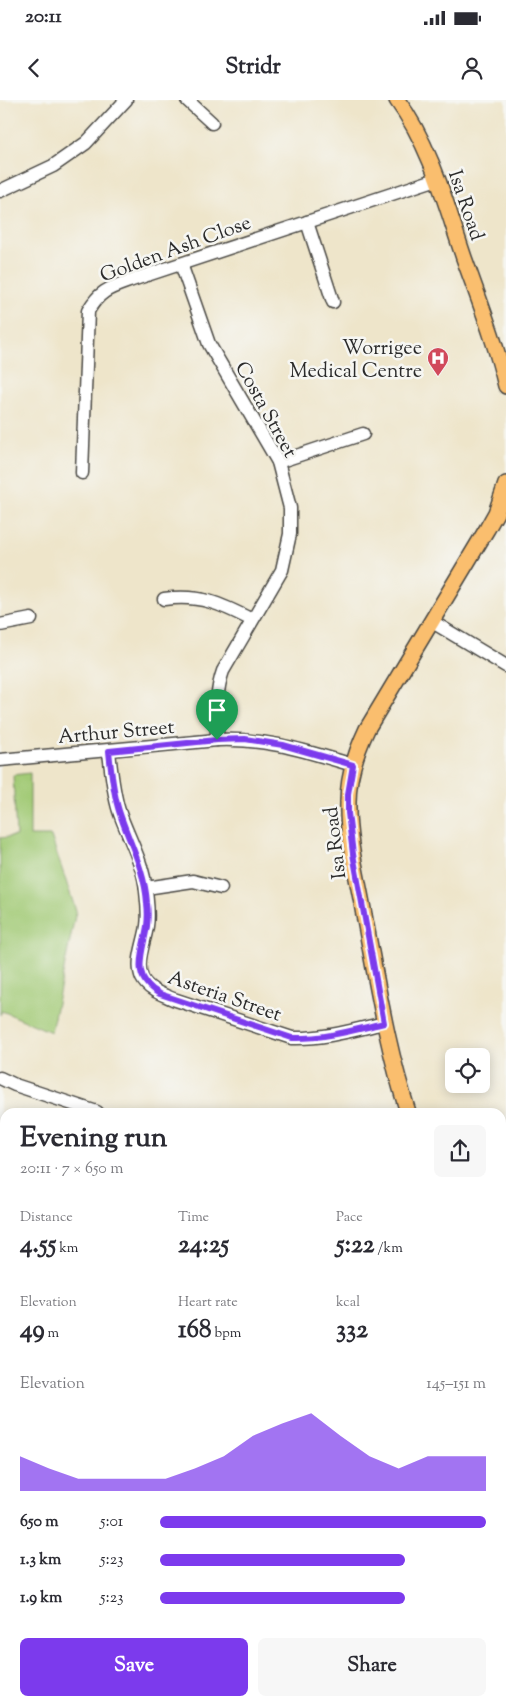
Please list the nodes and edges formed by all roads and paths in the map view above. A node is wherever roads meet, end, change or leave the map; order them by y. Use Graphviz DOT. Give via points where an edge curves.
graph roads {
  1 [pos="126,100"];
  2 [pos="187,100"];
  3 [pos="397,100"];
  4 [pos="212,122"];
  5 [pos="437,179"];
  6 [pos="0,191"];
  7 [pos="307,222"];
  8 [pos="182,264"];
  9 [pos="333,302"];
  10 [pos="506,386"];
  11 [pos="363,434"];
  12 [pos="278,462"];
  13 [pos="82,473"];
  14 [pos="506,484"];
  15 [pos="164,598"];
  16 [pos="31,619"];
  17 [pos="252,620"];
  18 [pos="431,621"];
  19 [pos="0,625"];
  20 [pos="506,666"];
  21 [pos="217,740"];
  22 [pos="109,751"];
  23 [pos="0,760"];
  24 [pos="353,765"];
  25 [pos="146,888"];
  26 [pos="221,888"];
  27 [pos="384,1023"];
  28 [pos="0,1078"];
  29 [pos="85,1108"];
  30 [pos="407,1108"];
  1 -- 6 [label="street" via="86,143 52,166"];
  2 -- 4 [label="street"];
  3 -- 5 [label="main road, Isa Road" via="415,127"];
  5 -- 7 [label="street, Golden Ash Close"];
  5 -- 10 [label="main road, Isa Road"];
  7 -- 8 [label="street, Golden Ash Close"];
  7 -- 9 [label="street"];
  8 -- 12 [label="street, Costa Street" via="209,344"];
  8 -- 13 [label="street, Golden Ash Close" via="109,288 96,297 88,311"];
  11 -- 12 [label="street"];
  12 -- 17 [label="street, Costa Street" via="290,508 288,547 277,581"];
  14 -- 18 [label="main road, Isa Road" via="487,530"];
  15 -- 17 [label="street" via="212,601"];
  16 -- 19 [label="street"];
  17 -- 21 [label="street, Costa Street" via="219,684"];
  18 -- 20 [label="street"];
  18 -- 24 [label="main road, Isa Road" via="367,729"];
  21 -- 22 [label="street, Arthur Street"];
  21 -- 24 [label="street, Arthur Street" via="245,739 296,748"];
  22 -- 23 [label="street, Arthur Street"];
  22 -- 25 [label="street, Asteria Street" via="114,792"];
  24 -- 27 [label="main road, Isa Road" via="348,813"];
  25 -- 26 [label="street" via="193,881"];
  25 -- 27 [label="street, Asteria Street" via="148,914 140,972 146,985 153,990 292,1038 327,1036"];
  27 -- 30 [label="main road, Isa Road"];
  28 -- 29 [label="street"];
}
